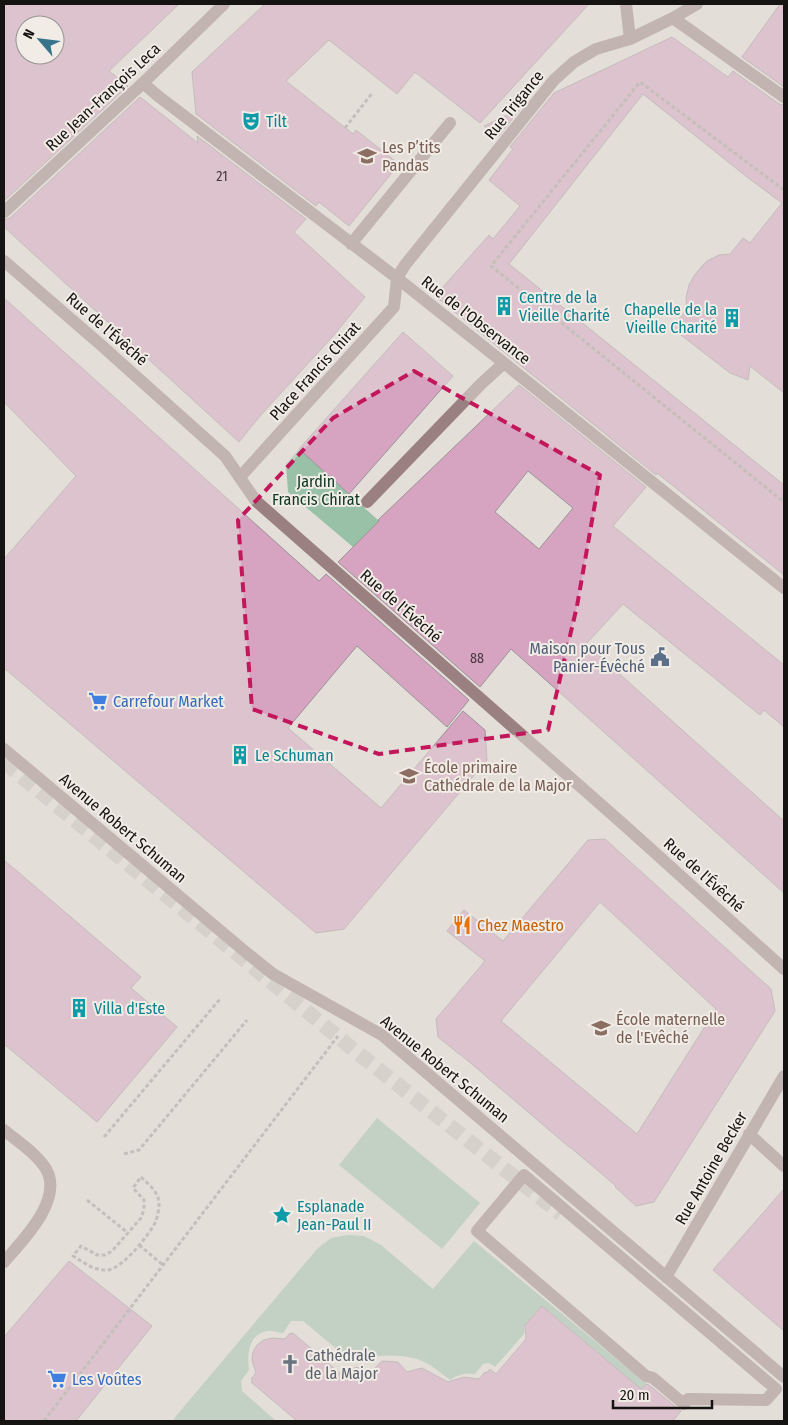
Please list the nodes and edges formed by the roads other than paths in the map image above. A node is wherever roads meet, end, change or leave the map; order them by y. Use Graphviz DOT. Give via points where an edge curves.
graph roads {
  1 [pos="224,4"];
  2 [pos="626,4"];
  3 [pos="697,4"];
  4 [pos="673,18"];
  5 [pos="630,39"];
  6 [pos="143,83"];
  7 [pos="784,97"];
  8 [pos="450,123"];
  9 [pos="4,212"];
  10 [pos="351,244"];
  11 [pos="4,262"];
  12 [pos="396,278"];
  13 [pos="504,363"];
  14 [pos="240,477"];
  15 [pos="367,502"];
  16 [pos="784,588"];
  17 [pos="4,748"];
  18 [pos="784,969"];
  19 [pos="784,1076"];
  20 [pos="4,1130"];
  21 [pos="749,1134"];
  22 [pos="784,1166"];
  23 [pos="524,1175"];
  24 [pos="4,1262"];
  25 [pos="666,1277"];
  26 [pos="784,1377"];
  1 -- 6 [label="street, Rue Jean-François Leca"];
  2 -- 5 [label="street"];
  3 -- 4 [label="street, Rue Trigance"];
  4 -- 5 [label="street, Rue Trigance"];
  4 -- 7 [label="street"];
  5 -- 12 [label="street, Rue Trigance" via="596,49 574,62 554,80"];
  6 -- 9 [label="street, Rue Jean-François Leca"];
  6 -- 10 [label="street, Rue de l'Observance"];
  8 -- 10 [label="street"];
  10 -- 12 [label="street, Rue de l'Observance"];
  11 -- 14 [label="street, Rue de l'Évêché" via="225,456"];
  12 -- 13 [label="street, Rue de l'Observance"];
  12 -- 14 [label="street, Place Francis Chirat" via="394,307"];
  13 -- 15 [label="street"];
  13 -- 16 [label="street, Rue de l'Observance"];
  14 -- 18 [label="street, Rue de l'Évêché" via="256,501"];
  17 -- 25 [label="street, Avenue Robert Schuman" via="273,974 382,1035"];
  19 -- 21 [label="street, Rue Antoine Becker"];
  20 -- 24 [label="street" via="37,1157 50,1181 47,1201 36,1224"];
  21 -- 22 [label="street"];
  21 -- 25 [label="street, Rue Antoine Becker"];
  23 -- 23 [label="street" via="580,1223 776,1389 766,1400 688,1399 684,1404 653,1378 646,1376 478,1230"];
  25 -- 26 [label="street, Avenue Robert Schuman"];
}
